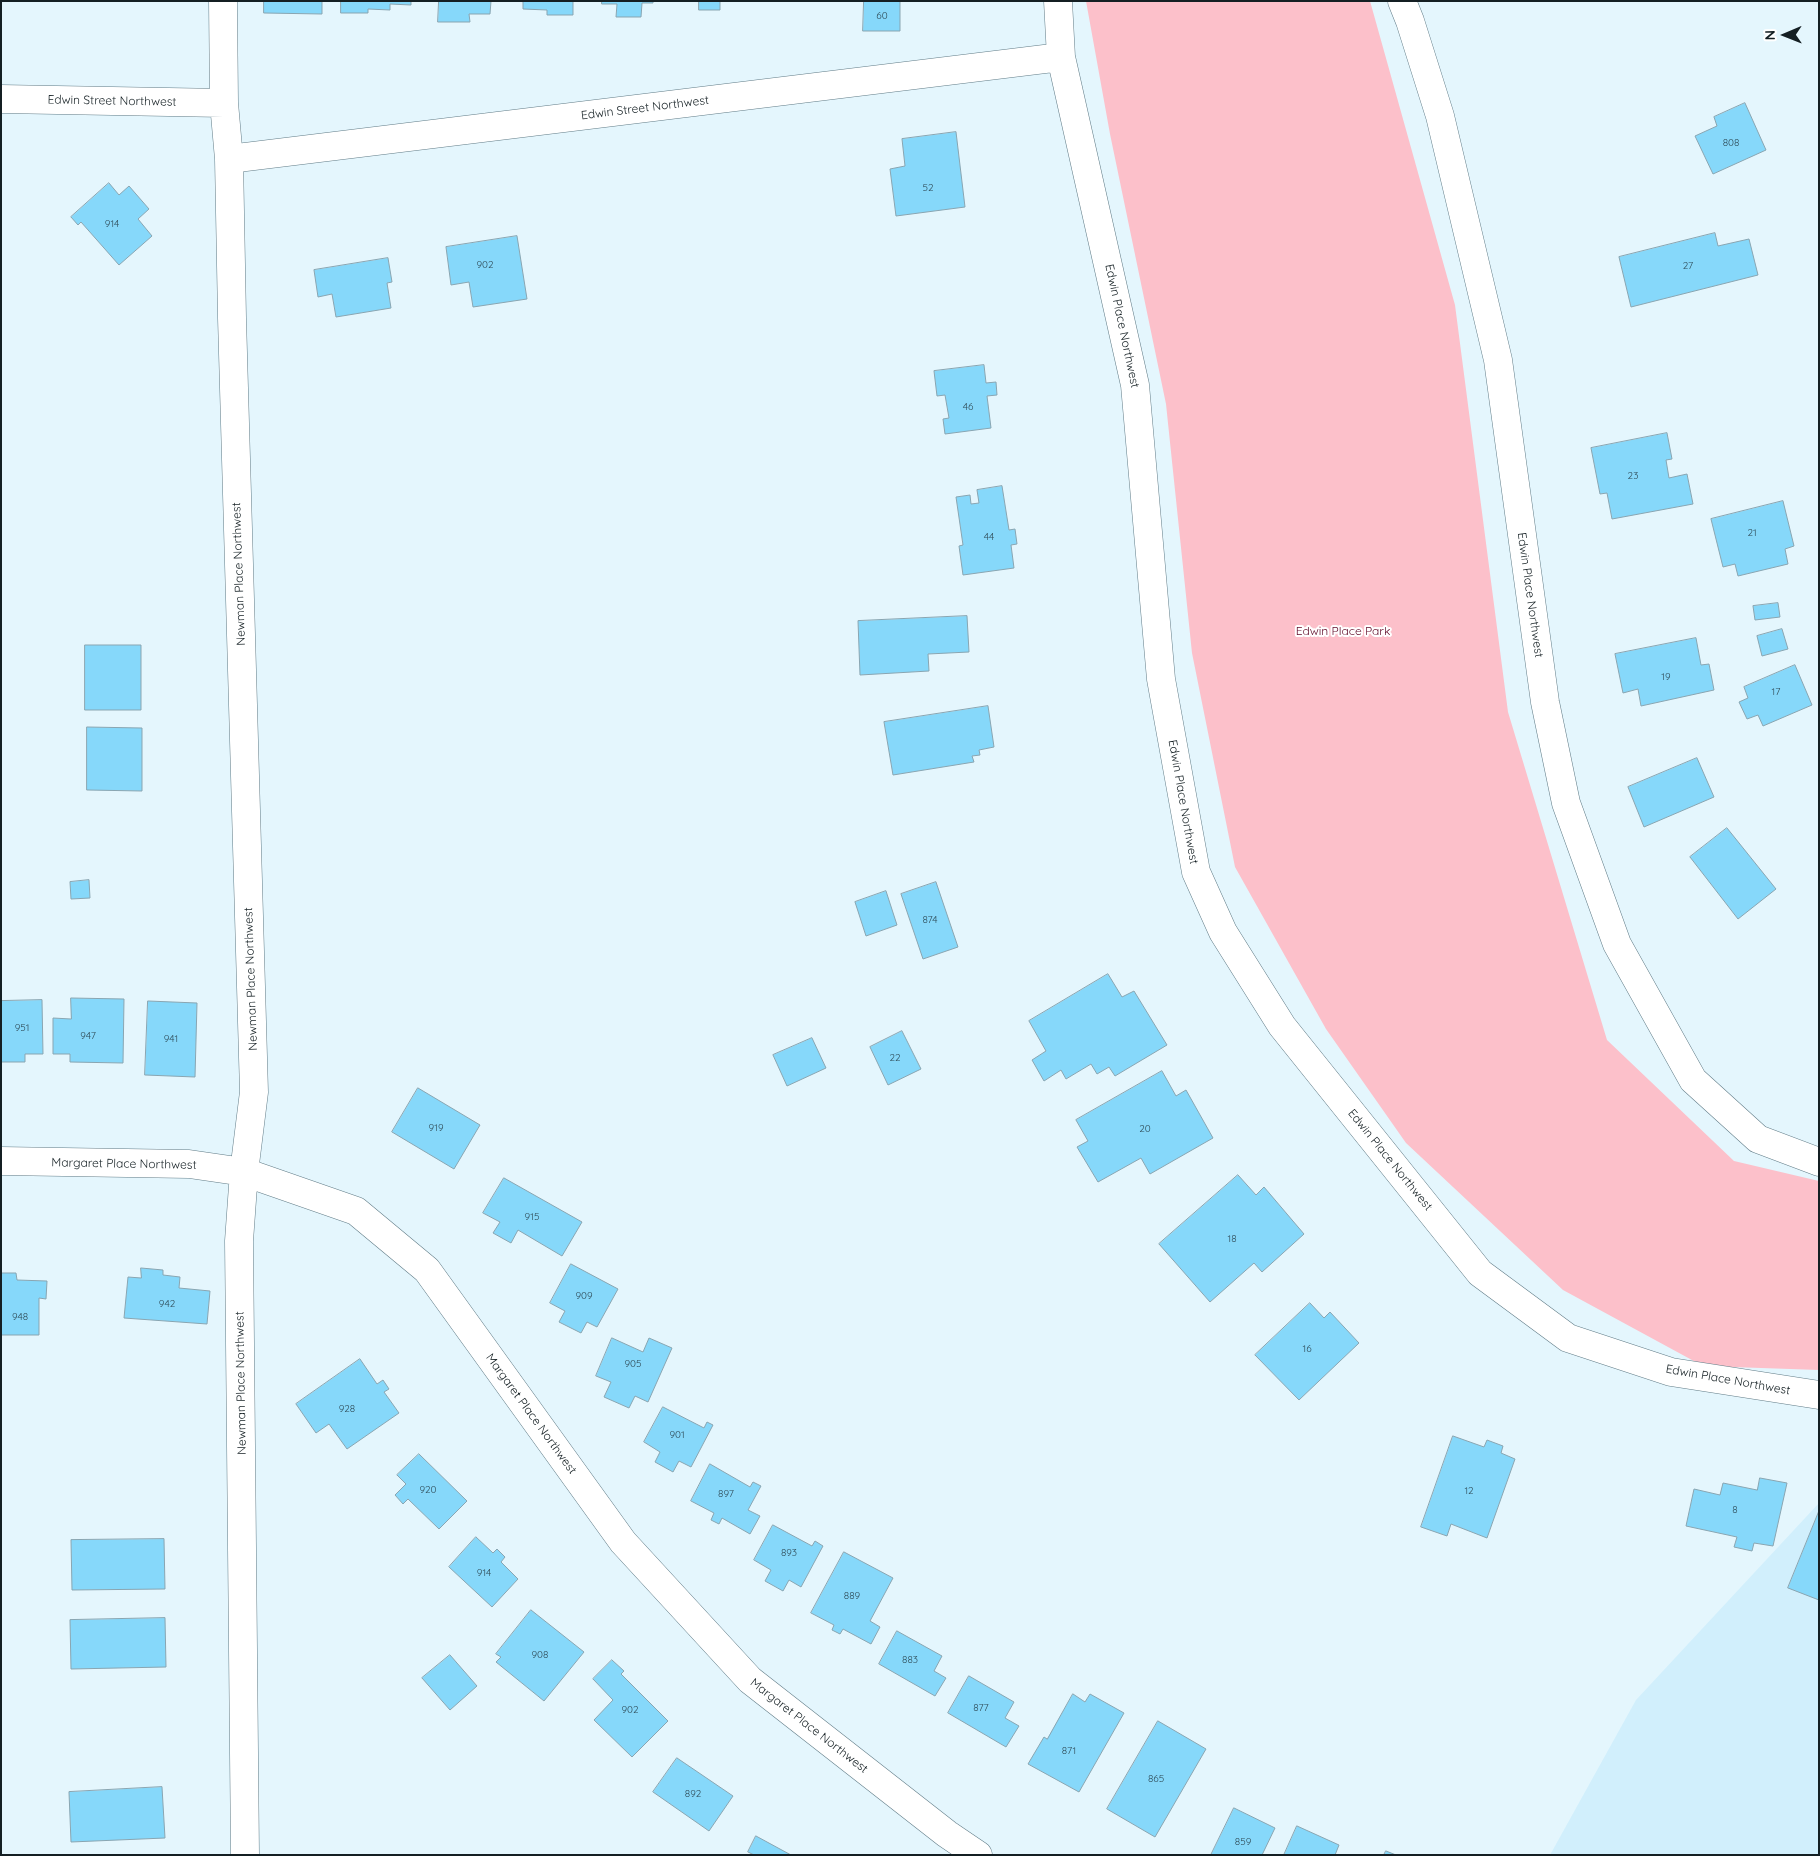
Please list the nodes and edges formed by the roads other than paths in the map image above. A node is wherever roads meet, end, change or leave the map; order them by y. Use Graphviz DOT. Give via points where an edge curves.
graph roads {
  1 [pos="223,1"];
  2 [pos="1058,1"];
  3 [pos="1402,1"];
  4 [pos="1061,57"];
  5 [pos="1,100"];
  6 [pos="224,103"];
  7 [pos="229,159"];
  8 [pos="1,1161"];
  9 [pos="1819,1162"];
  10 [pos="244,1172"];
  11 [pos="1819,1395"];
  12 [pos="245,1855"];
  13 [pos="978,1855"];
  1 -- 6 [label="street, Newman Place Northwest"];
  2 -- 4 [label="street, Edwin Place Northwest"];
  3 -- 9 [label="street, Edwin Place Northwest" via="1440,116 1498,360 1545,702 1566,803 1617,944 1693,1080 1758,1139"];
  4 -- 7 [label="street, Edwin Street Northwest"];
  4 -- 11 [label="street, Edwin Place Northwest" via="1135,385 1161,679 1196,872 1223,932 1282,1026 1480,1273 1568,1338 1671,1372"];
  5 -- 6 [label="street, Edwin Street Northwest"];
  6 -- 7 [label="street, Newman Place Northwest"];
  7 -- 10 [label="street, Newman Place Northwest" via="254,1092"];
  8 -- 10 [label="street, Margaret Place Northwest" via="190,1164"];
  10 -- 12 [label="street, Newman Place Northwest" via="239,1251"];
  10 -- 13 [label="street, Margaret Place Northwest" via="356,1211 427,1270 622,1542 750,1680"];
}
